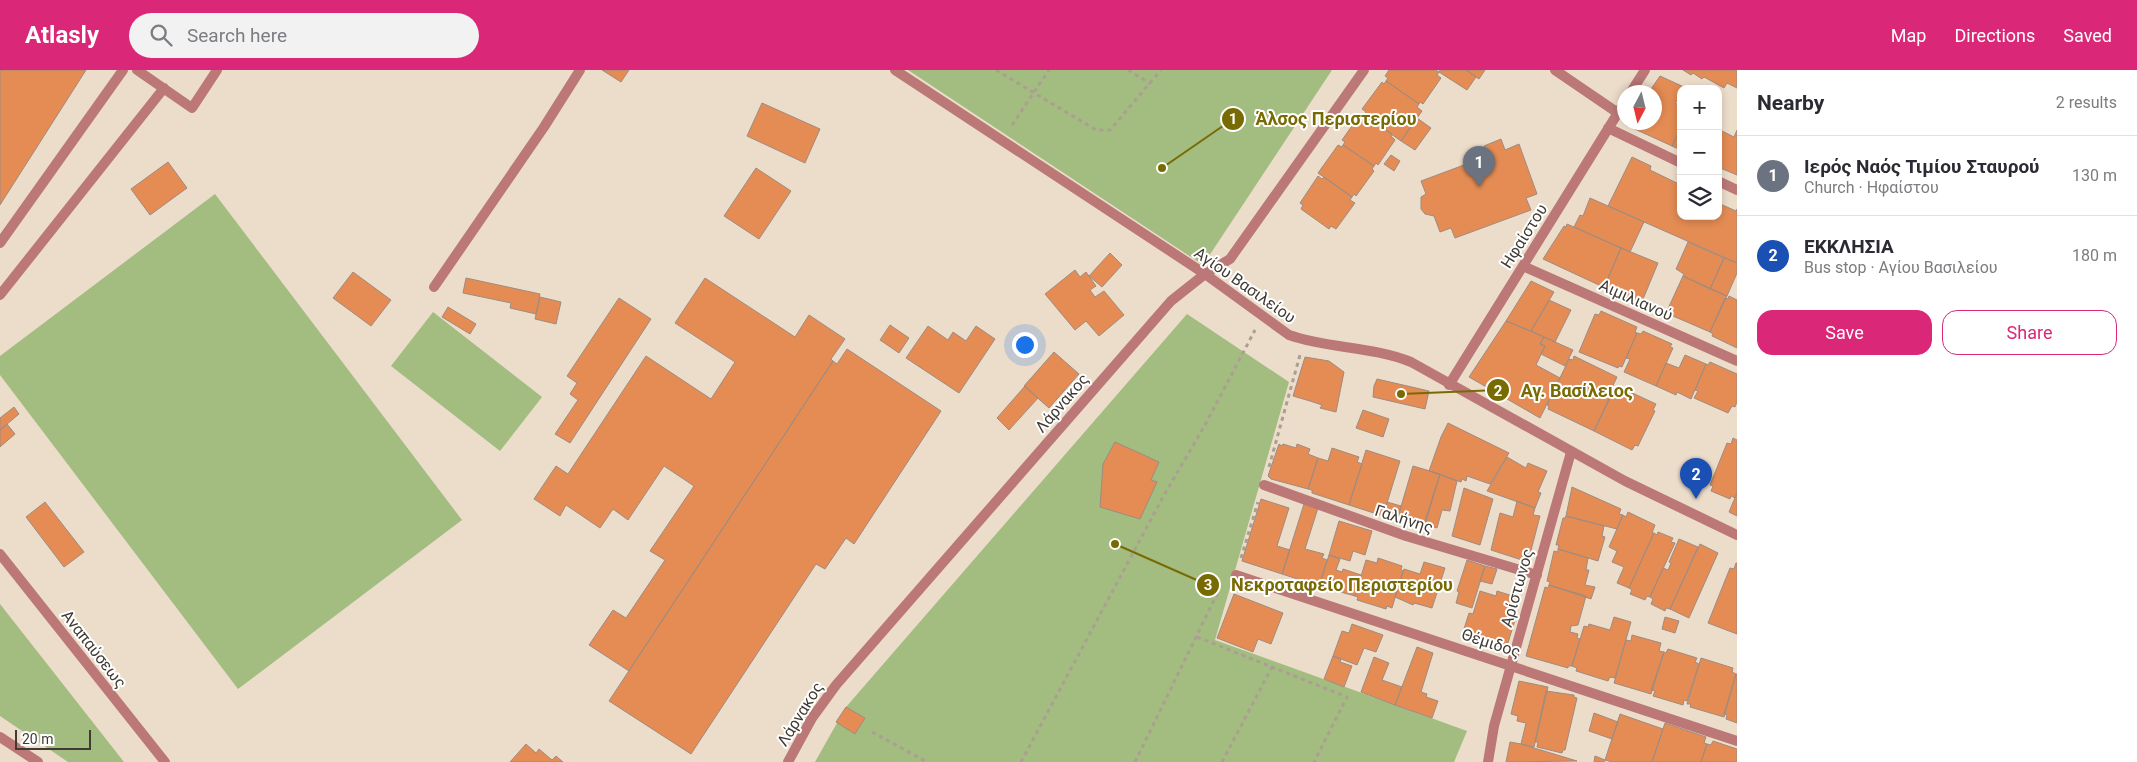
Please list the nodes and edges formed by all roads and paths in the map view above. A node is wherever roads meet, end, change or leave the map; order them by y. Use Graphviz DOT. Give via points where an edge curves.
graph roads {
  1 [pos="123,70"];
  2 [pos="137,70"];
  3 [pos="157,70"];
  4 [pos="217,70"];
  5 [pos="580,70"];
  6 [pos="895,70"];
  7 [pos="996,70"];
  8 [pos="1050,70"];
  9 [pos="1128,70"];
  10 [pos="1161,70"];
  11 [pos="1364,70"];
  12 [pos="1555,70"];
  13 [pos="1645,70"];
  14 [pos="151,80"];
  15 [pos="1151,84"];
  16 [pos="1635,85"];
  17 [pos="164,88"];
  18 [pos="1034,93"];
  19 [pos="1617,112"];
  20 [pos="1617,114"];
  21 [pos="1608,128"];
  22 [pos="1001,140"];
  23 [pos="1677,161"];
  24 [pos="1722,183"];
  25 [pos="1737,190"];
  26 [pos="0,242"];
  27 [pos="1523,266"];
  28 [pos="1205,274"];
  29 [pos="434,287"];
  30 [pos="0,295"];
  31 [pos="1263,317"];
  32 [pos="1304,340"];
  33 [pos="1737,361"];
  34 [pos="1449,385"];
  35 [pos="1571,452"];
  36 [pos="1264,485"];
  37 [pos="1737,535"];
  38 [pos="0,554"];
  39 [pos="1236,575"];
  40 [pos="1537,575"];
  41 [pos="1218,592"];
  42 [pos="1197,637"];
  43 [pos="1510,665"];
  44 [pos="1272,667"];
  45 [pos="872,732"];
  46 [pos="0,737"];
  47 [pos="1737,741"];
  48 [pos="38,762"];
  49 [pos="165,762"];
  50 [pos="788,762"];
  51 [pos="927,762"];
  52 [pos="1021,762"];
  53 [pos="1134,762"];
  54 [pos="1222,762"];
  55 [pos="1314,762"];
  56 [pos="1488,762"];
  1 -- 26 [label="street"];
  2 -- 14 [label="street"];
  3 -- 14 [label="street"];
  4 -- 17 [label="street" via="192,108"];
  5 -- 29 [label="street"];
  6 -- 22 [label="street, Αγίου Βασιλείου"];
  7 -- 18 [label="path"];
  8 -- 18 [label="path"];
  9 -- 15 [label="path"];
  10 -- 15 [label="path"];
  11 -- 28 [label="street, Λάρνακος" via="1230,259"];
  12 -- 19 [label="street"];
  13 -- 16 [label="street"];
  14 -- 17 [label="street"];
  15 -- 18 [label="path" via="1110,130 1096,130"];
  17 -- 30 [label="street"];
  18 -- 22 [label="path"];
  20 -- 21 [label="street, Ηφαίστου"];
  21 -- 23 [label="street"];
  21 -- 27 [label="street, Ηφαίστου"];
  22 -- 28 [label="street, Αγίου Βασιλείου"];
  24 -- 25 [label="street"];
  27 -- 33 [label="street, Αιμιλιανού"];
  27 -- 34 [label="street, Ηφαίστου"];
  28 -- 31 [label="street, Αγίου Βασιλείου"];
  28 -- 50 [label="street, Λάρνακος" via="1171,301 836,685 812,718"];
  31 -- 32 [label="street, Αγίου Βασιλείου" via="1289,336"];
  31 -- 52 [label="path" via="1205,426 1162,497"];
  32 -- 34 [label="street, Αγίου Βασιλείου" via="1378,351 1411,362"];
  32 -- 36 [label="path"];
  34 -- 35 [label="street, Αγίου Βασιλείου"];
  35 -- 37 [label="street, Αγίου Βασιλείου"];
  35 -- 40 [label="street, Αρίστωνος"];
  36 -- 39 [label="path"];
  36 -- 40 [label="street, Γαλήνης" via="1406,536"];
  38 -- 49 [label="street, Αναπαύσεως"];
  39 -- 43 [label="street, Θέμιδος"];
  40 -- 43 [label="street, Αρίστωνος"];
  41 -- 42 [label="path"];
  42 -- 44 [label="path"];
  42 -- 53 [label="path"];
  43 -- 47 [label="street, Θέμιδος"];
  43 -- 56 [label="street, Αρίστωνος"];
  44 -- 54 [label="path"];
  44 -- 55 [label="path" via="1347,697"];
  45 -- 51 [label="path"];
  46 -- 48 [label="street"];
}
